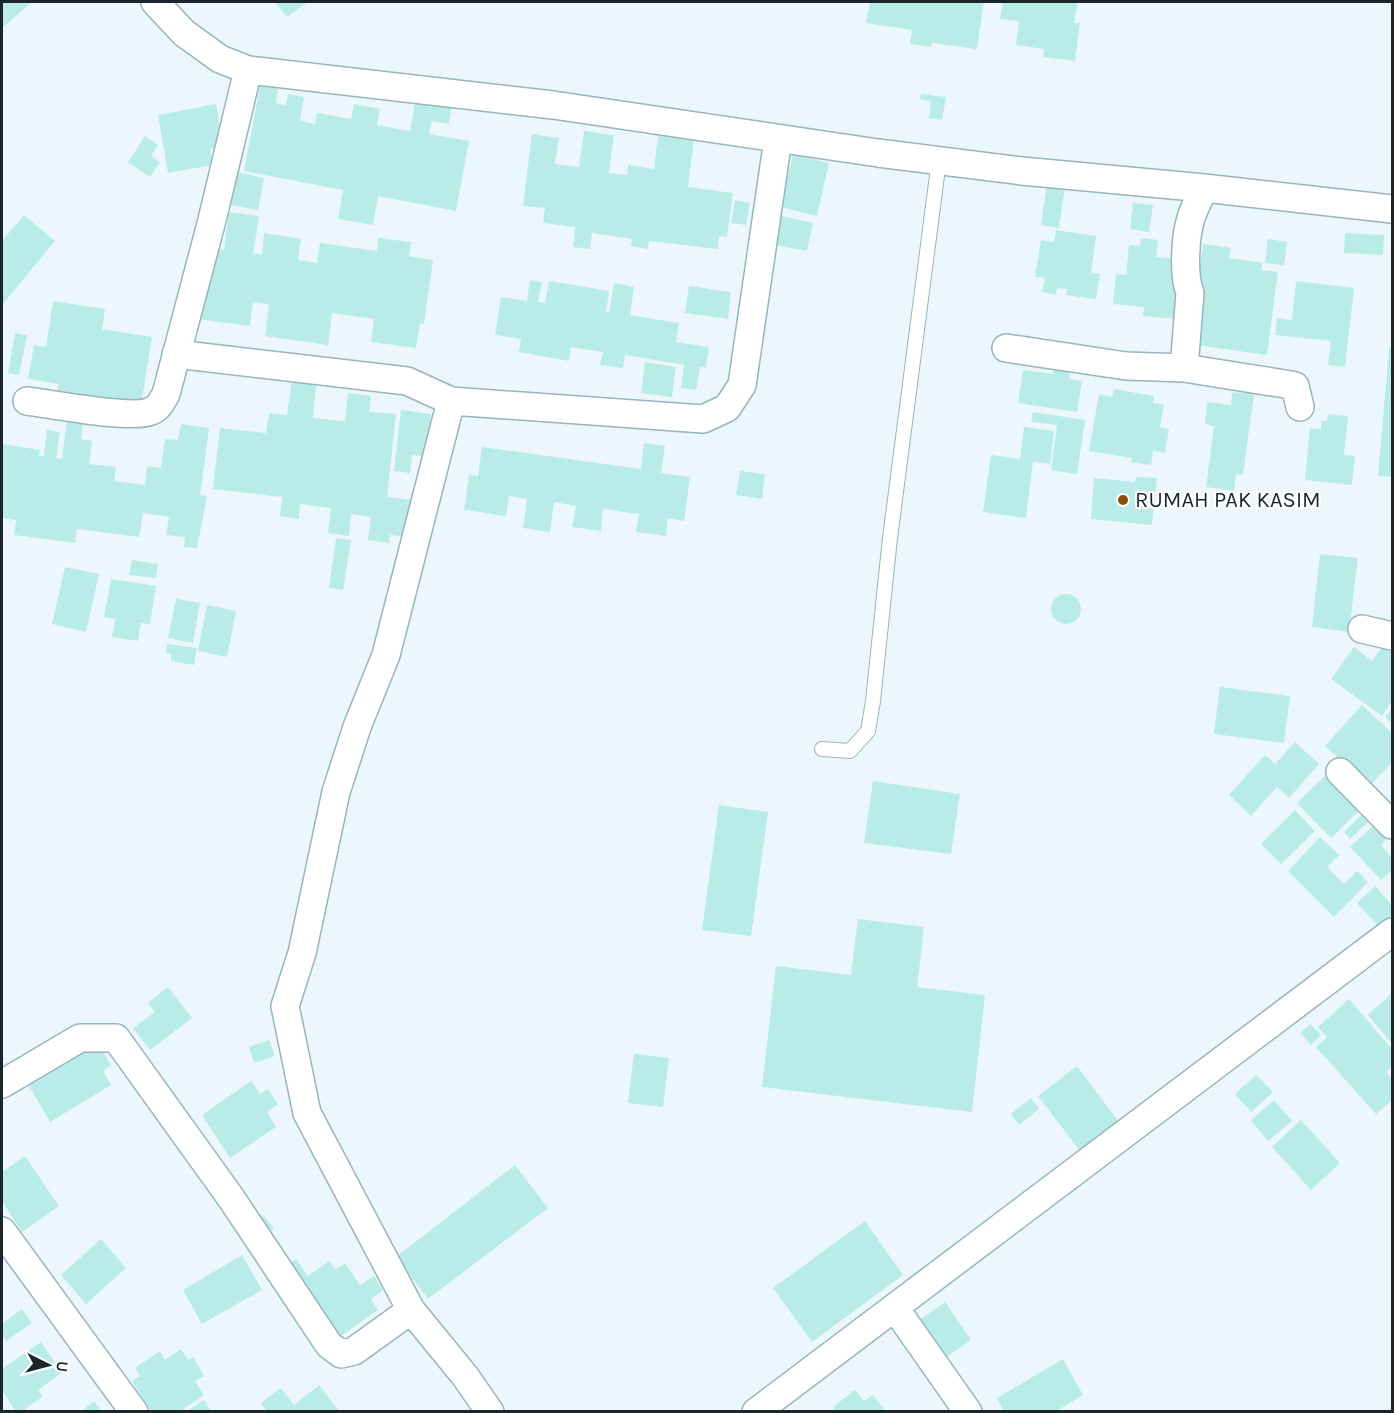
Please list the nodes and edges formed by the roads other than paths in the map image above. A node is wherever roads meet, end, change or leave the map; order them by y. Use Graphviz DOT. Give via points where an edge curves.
graph roads {
  1 [pos="155,2"];
  2 [pos="248,70"];
  3 [pos="778,139"];
  4 [pos="939,160"];
  5 [pos="1204,188"];
  6 [pos="1392,209"];
  7 [pos="1006,348"];
  8 [pos="176,354"];
  9 [pos="1184,368"];
  10 [pos="27,401"];
  11 [pos="451,401"];
  12 [pos="1300,407"];
  13 [pos="1362,629"];
  14 [pos="1392,636"];
  15 [pos="822,748"];
  16 [pos="1340,772"];
  17 [pos="1392,825"];
  18 [pos="1392,932"];
  19 [pos="2,1084"];
  20 [pos="2,1231"];
  21 [pos="895,1308"];
  22 [pos="411,1310"];
  23 [pos="134,1412"];
  24 [pos="490,1412"];
  25 [pos="756,1412"];
  26 [pos="968,1412"];
  1 -- 2 [label="street" via="184,33 220,59"];
  2 -- 3 [label="street" via="553,105"];
  2 -- 8 [label="street"];
  3 -- 4 [label="street"];
  3 -- 11 [label="street" via="744,375 727,408 703,419"];
  4 -- 5 [label="street"];
  4 -- 15 [label="lane" via="868,731 850,751"];
  5 -- 6 [label="street"];
  5 -- 9 [label="street" via="1191,219 1186,250 1190,293"];
  7 -- 9 [label="street" via="1126,366"];
  8 -- 10 [label="street" via="166,394 150,412 113,413"];
  8 -- 11 [label="street" via="407,381"];
  9 -- 12 [label="street" via="1294,386"];
  11 -- 22 [label="street" via="386,655 336,792 302,952 285,1006 307,1113"];
  13 -- 14 [label="street"];
  16 -- 17 [label="street"];
  18 -- 21 [label="street"];
  19 -- 22 [label="street" via="80,1038 116,1038 231,1198 329,1345 341,1354 354,1352"];
  20 -- 23 [label="street"];
  21 -- 25 [label="street"];
  21 -- 26 [label="street"];
  22 -- 24 [label="street"];
}
